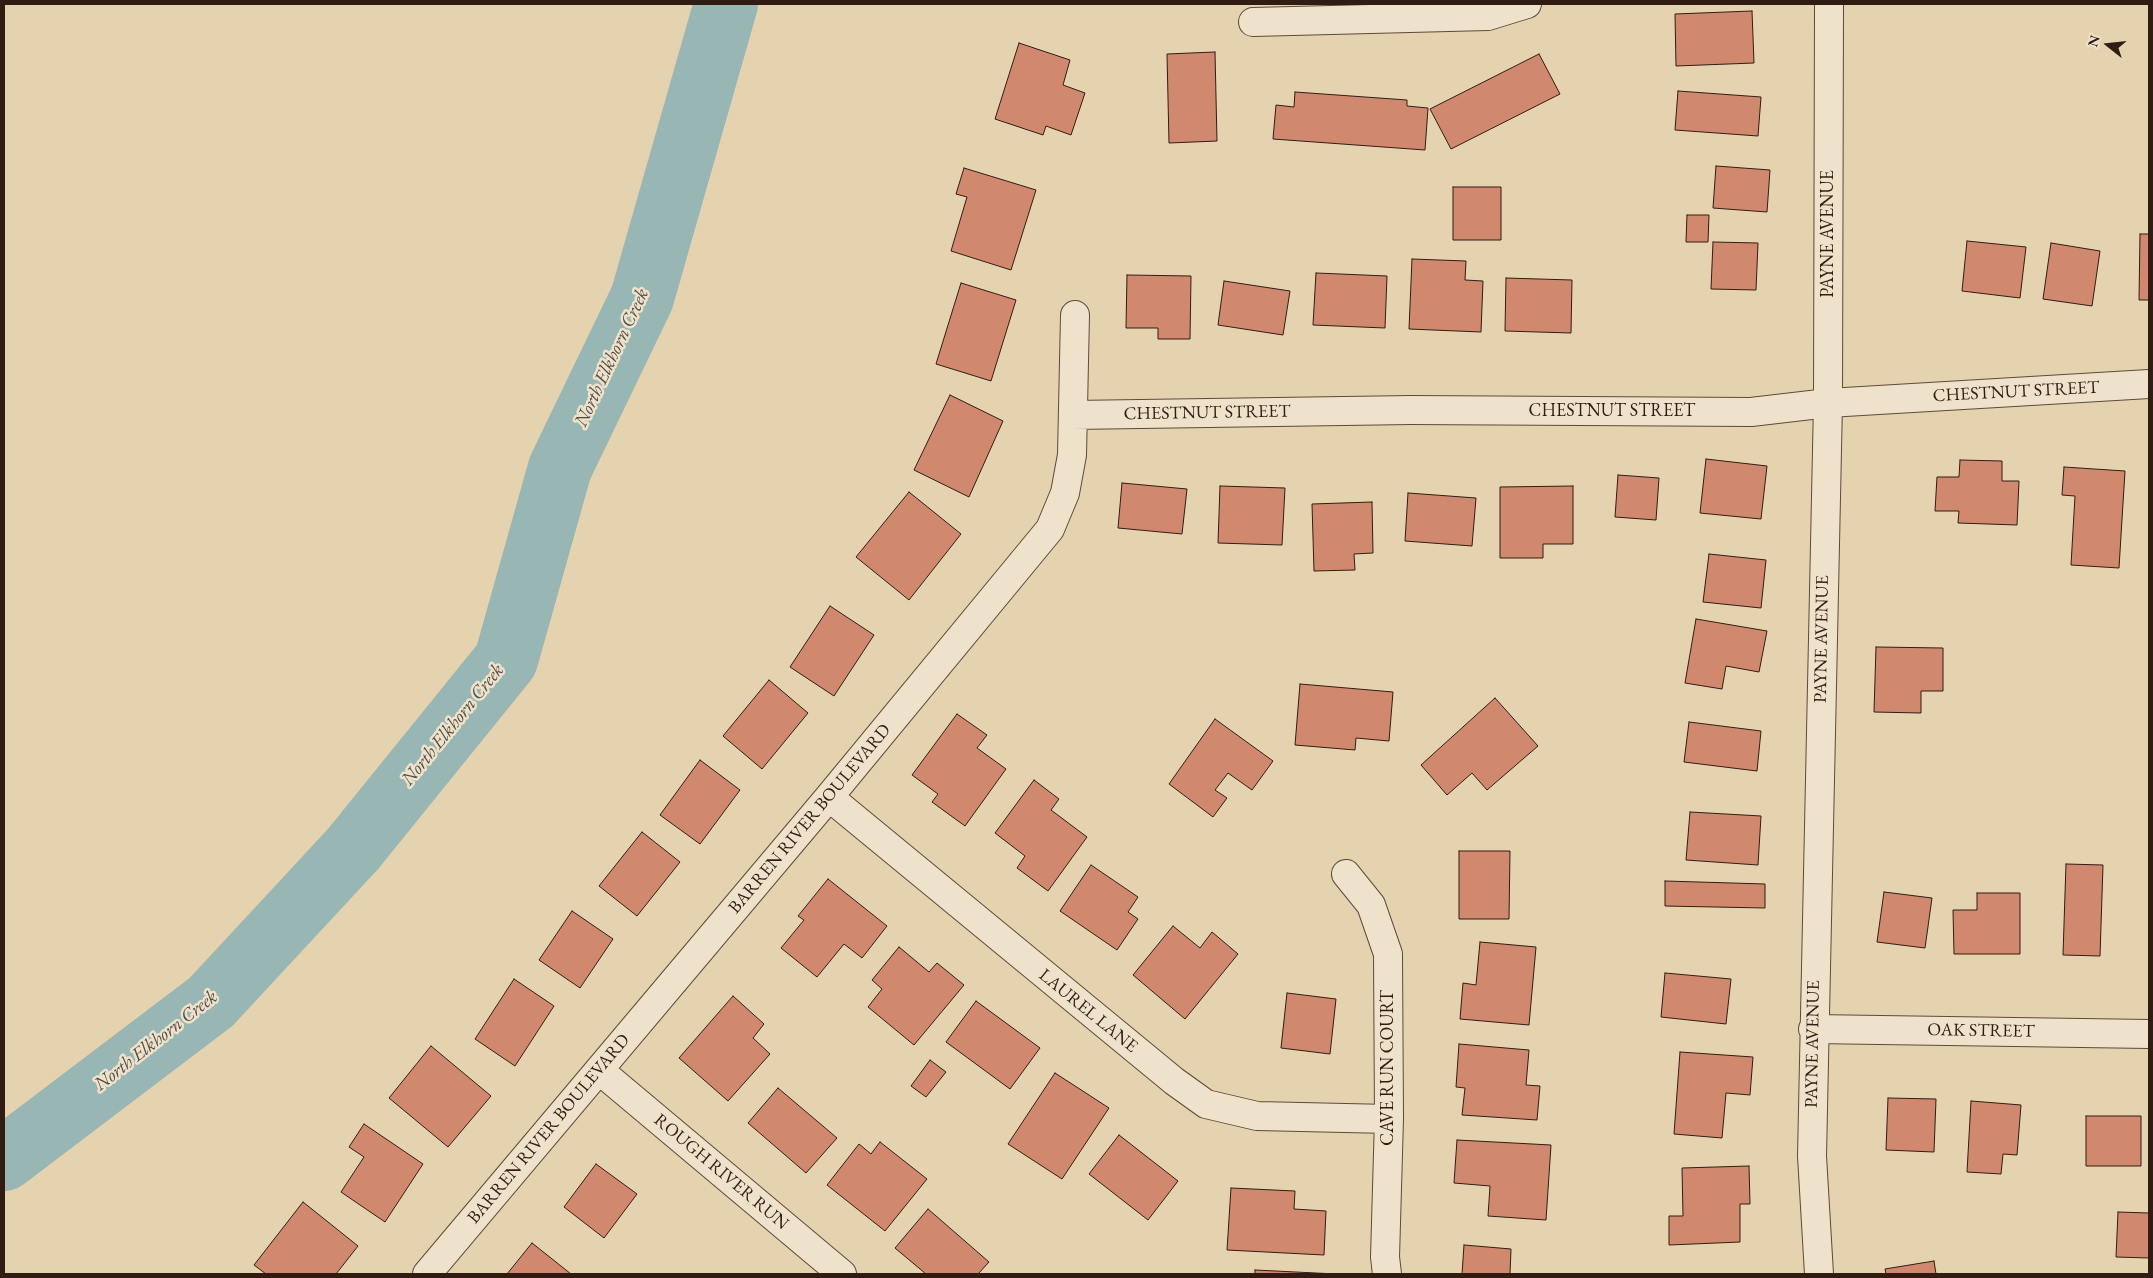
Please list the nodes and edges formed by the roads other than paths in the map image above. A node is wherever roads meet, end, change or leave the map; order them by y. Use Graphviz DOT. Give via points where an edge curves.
graph roads {
  1 [pos="1527,4"];
  2 [pos="1830,4"];
  3 [pos="1253,22"];
  4 [pos="1075,315"];
  5 [pos="2149,384"];
  6 [pos="1828,403"];
  7 [pos="1073,415"];
  8 [pos="829,797"];
  9 [pos="1346,874"];
  10 [pos="1813,1029"];
  11 [pos="2149,1034"];
  12 [pos="600,1070"];
  13 [pos="1389,1119"];
  14 [pos="427,1274"];
  15 [pos="842,1274"];
  16 [pos="1387,1274"];
  17 [pos="1819,1274"];
  1 -- 3 [label="street" via="1488,16"];
  2 -- 6 [label="street, PAYNE AVENUE"];
  4 -- 7 [label="street, BARREN RIVER BOULEVARD"];
  5 -- 6 [label="street, CHESTNUT STREET"];
  6 -- 7 [label="street, CHESTNUT STREET" via="1750,412 1411,410"];
  6 -- 10 [label="street, PAYNE AVENUE"];
  7 -- 8 [label="street, BARREN RIVER BOULEVARD" via="1072,455 1065,493 1050,528"];
  8 -- 12 [label="street, BARREN RIVER BOULEVARD"];
  8 -- 13 [label="street, LAUREL LANE" via="1206,1104 1257,1116"];
  9 -- 13 [label="street, CAVE RUN COURT" via="1371,905 1388,954"];
  10 -- 11 [label="street, OAK STREET"];
  10 -- 17 [label="street, PAYNE AVENUE" via="1812,1156"];
  12 -- 14 [label="street, BARREN RIVER BOULEVARD"];
  12 -- 15 [label="street, ROUGH RIVER RUN"];
  13 -- 16 [label="street, CAVE RUN COURT"];
}
